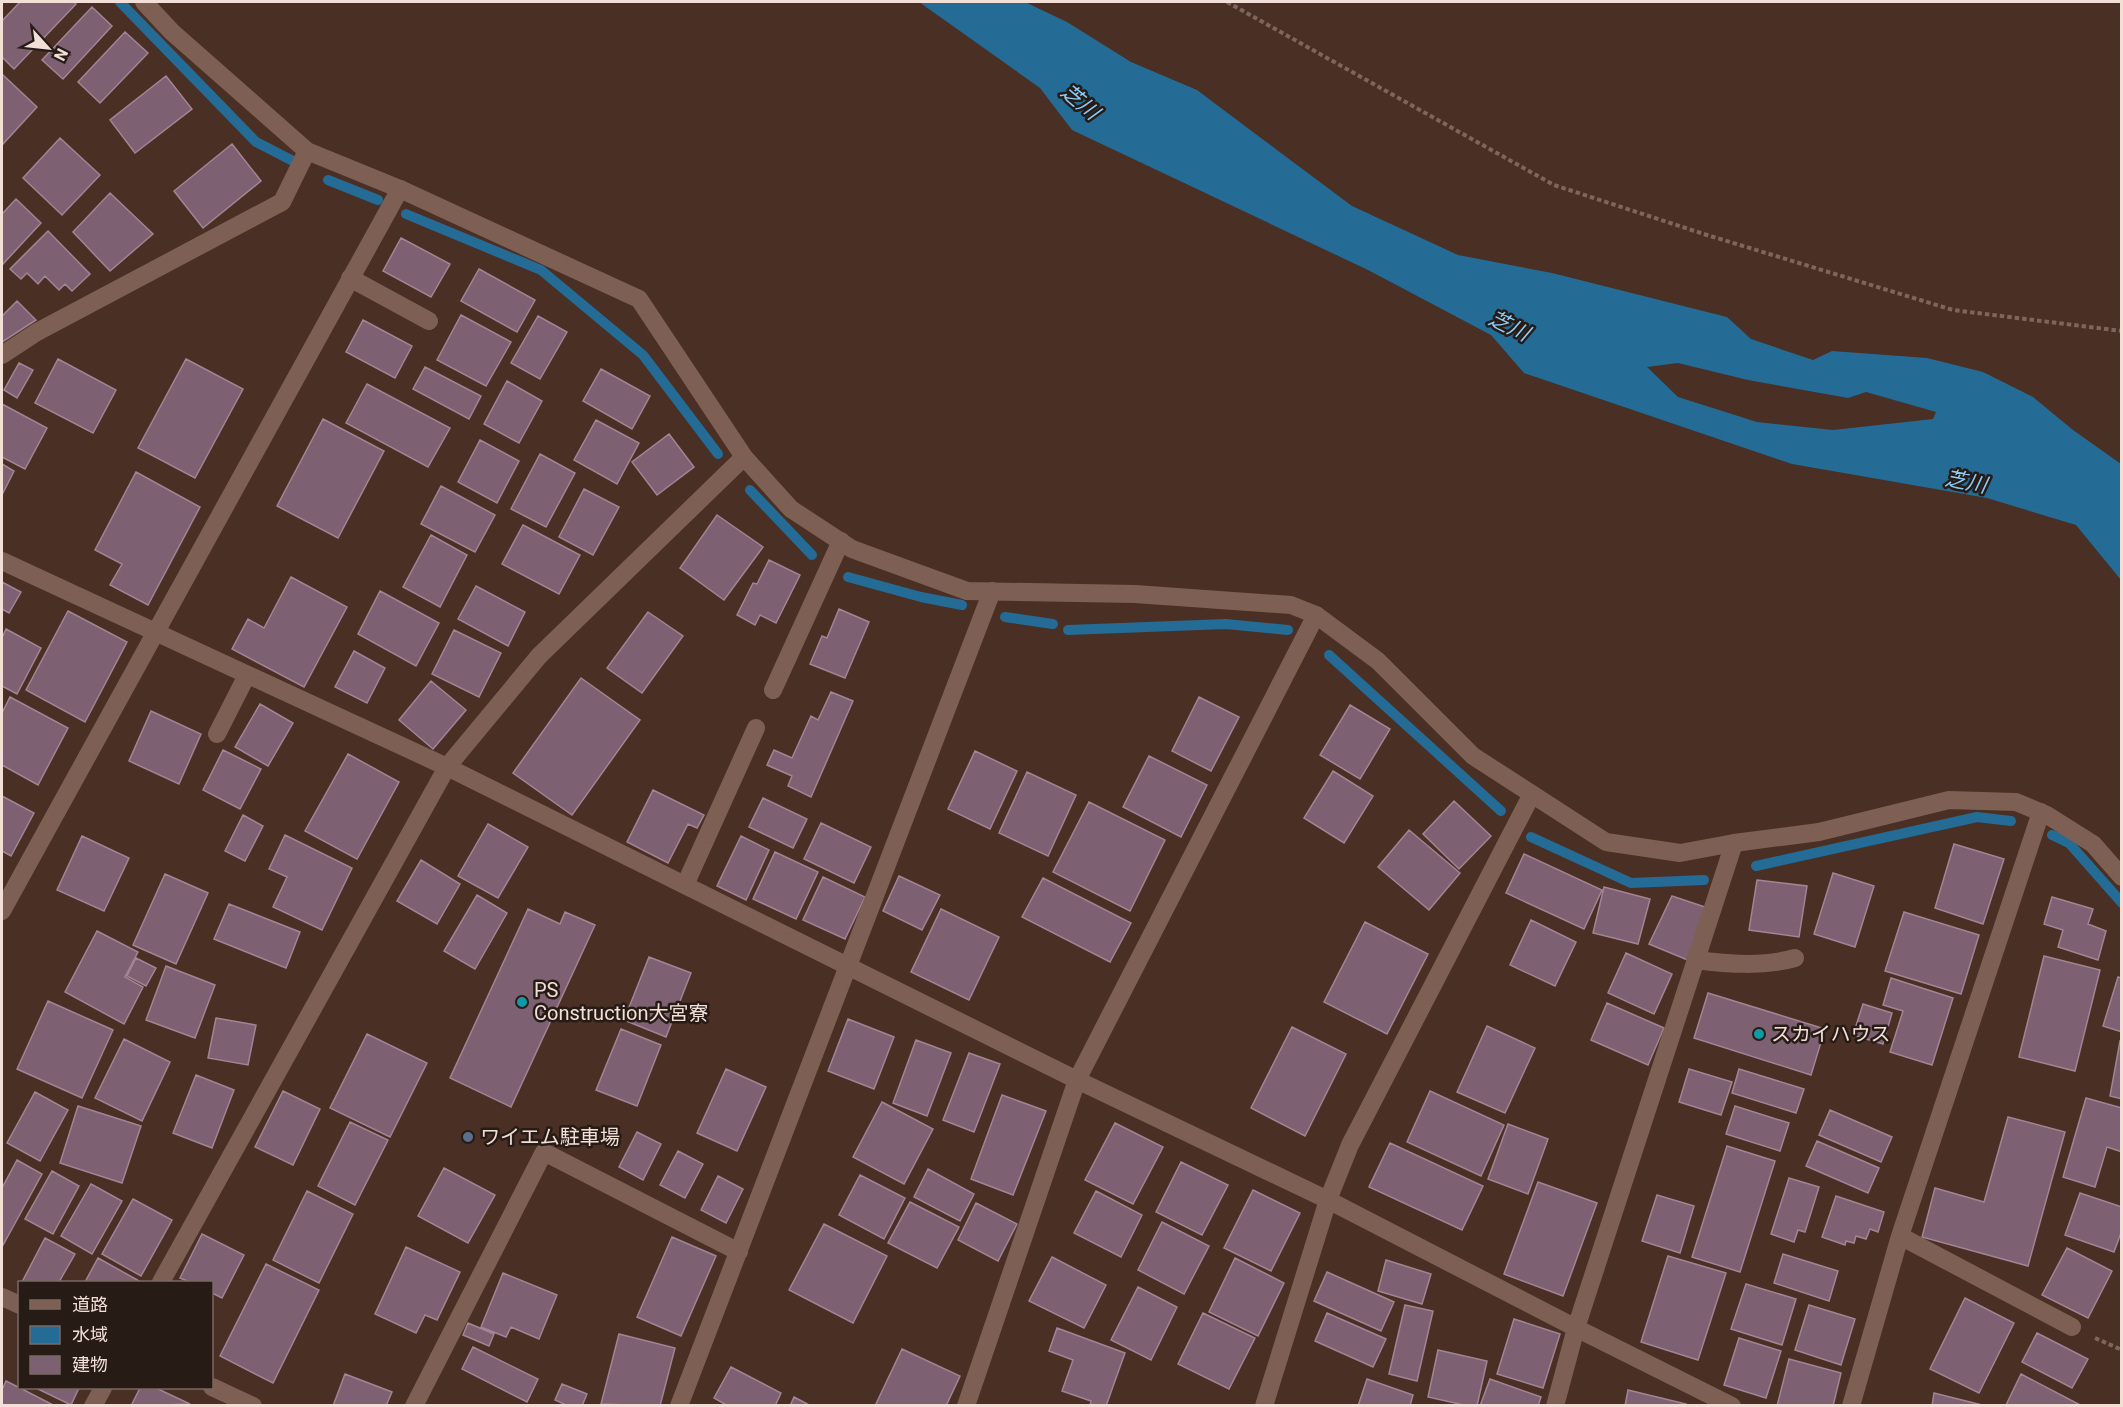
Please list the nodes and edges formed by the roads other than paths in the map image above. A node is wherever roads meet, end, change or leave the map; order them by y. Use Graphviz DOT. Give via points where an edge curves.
graph roads {
  1 [pos="144,2"];
  2 [pos="307,151"];
  3 [pos="400,189"];
  4 [pos="350,278"];
  5 [pos="429,321"];
  6 [pos="2,355"];
  7 [pos="744,457"];
  8 [pos="841,541"];
  9 [pos="2,561"];
  10 [pos="992,591"];
  11 [pos="1316,615"];
  12 [pos="155,633"];
  13 [pos="247,675"];
  14 [pos="774,690"];
  15 [pos="756,728"];
  16 [pos="217,734"];
  17 [pos="447,767"];
  18 [pos="1532,794"];
  19 [pos="2041,812"];
  20 [pos="1734,843"];
  21 [pos="2121,877"];
  22 [pos="685,885"];
  23 [pos="2,911"];
  24 [pos="1795,958"];
  25 [pos="1695,960"];
  26 [pos="848,966"];
  27 [pos="1077,1080"];
  28 [pos="1328,1200"];
  29 [pos="1900,1236"];
  30 [pos="739,1252"];
  31 [pos="161,1281"];
  32 [pos="2,1297"];
  33 [pos="18,1304"];
  34 [pos="2072,1327"];
  35 [pos="1576,1328"];
  36 [pos="213,1388"];
  37 [pos="102,1389"];
  38 [pos="93,1406"];
  39 [pos="253,1406"];
  40 [pos="414,1406"];
  41 [pos="680,1406"];
  42 [pos="966,1406"];
  43 [pos="1264,1406"];
  44 [pos="1555,1406"];
  45 [pos="1732,1406"];
  46 [pos="1851,1406"];
  1 -- 2 [label="street" via="172,32"];
  2 -- 3 [label="street"];
  2 -- 6 [label="street" via="282,202 37,332"];
  3 -- 4 [label="street"];
  3 -- 7 [label="street" via="639,299"];
  4 -- 5 [label="street"];
  4 -- 12 [label="street"];
  7 -- 8 [label="street" via="791,509"];
  7 -- 17 [label="street" via="539,656"];
  8 -- 10 [label="street" via="852,549 968,591"];
  8 -- 14 [label="street"];
  9 -- 12 [label="street"];
  10 -- 11 [label="street" via="1135,594 1279,604"];
  10 -- 26 [label="street"];
  11 -- 18 [label="street" via="1378,661 1473,756"];
  11 -- 27 [label="street"];
  12 -- 13 [label="street"];
  12 -- 23 [label="street"];
  13 -- 16 [label="street"];
  13 -- 17 [label="street"];
  15 -- 22 [label="street"];
  17 -- 22 [label="street"];
  17 -- 31 [label="street"];
  18 -- 20 [label="street" via="1605,842 1680,853"];
  18 -- 28 [label="street" via="1350,1146"];
  19 -- 20 [label="street" via="2016,802 1949,800 1819,832"];
  19 -- 21 [label="street" via="2093,844"];
  19 -- 29 [label="street"];
  20 -- 25 [label="street"];
  22 -- 26 [label="street"];
  24 -- 25 [label="street" via="1730,964"];
  25 -- 35 [label="street"];
  26 -- 27 [label="street"];
  26 -- 30 [label="street"];
  27 -- 28 [label="street"];
  27 -- 42 [label="street"];
  28 -- 35 [label="street"];
  28 -- 43 [label="street"];
  29 -- 34 [label="street"];
  29 -- 46 [label="street"];
  30 -- 40 [label="street" via="544,1152"];
  30 -- 41 [label="street"];
  32 -- 33 [label="street"];
  35 -- 44 [label="street"];
  35 -- 45 [label="street"];
  36 -- 39 [label="street"];
  37 -- 38 [label="street"];
}
